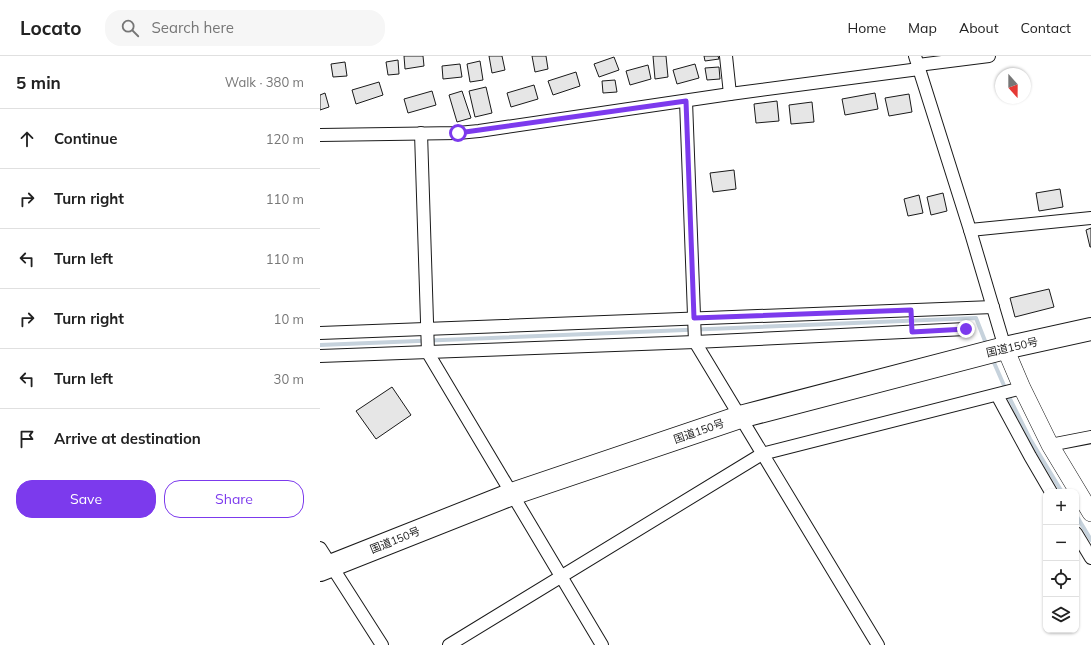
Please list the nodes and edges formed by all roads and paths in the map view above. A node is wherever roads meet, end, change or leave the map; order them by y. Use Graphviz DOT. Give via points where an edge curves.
graph roads {
  1 [pos="726,56"];
  2 [pos="989,56"];
  3 [pos="917,63"];
  4 [pos="730,94"];
  5 [pos="686,101"];
  6 [pos="421,133"];
  7 [pos="320,135"];
  8 [pos="1091,218"];
  9 [pos="970,230"];
  10 [pos="993,307"];
  11 [pos="911,310"];
  12 [pos="694,318"];
  13 [pos="966,329"];
  14 [pos="1091,329"];
  15 [pos="427,330"];
  16 [pos="912,332"];
  17 [pos="320,333"];
  18 [pos="695,342"];
  19 [pos="1005,348"];
  20 [pos="428,353"];
  21 [pos="320,356"];
  22 [pos="1022,388"];
  23 [pos="997,395"];
  24 [pos="740,417"];
  25 [pos="1091,437"];
  26 [pos="1050,445"];
  27 [pos="762,454"];
  28 [pos="1049,489"];
  29 [pos="512,494"];
  30 [pos="1091,513"];
  31 [pos="1079,538"];
  32 [pos="1091,558"];
  33 [pos="323,561"];
  34 [pos="561,577"];
  35 [pos="382,645"];
  36 [pos="449,645"];
  37 [pos="602,645"];
  38 [pos="878,645"];
  1 -- 4 [label="street"];
  2 -- 3 [label="street"];
  3 -- 4 [label="street"];
  3 -- 9 [label="street"];
  4 -- 5 [label="street"];
  5 -- 6 [label="street" via="479,131"];
  5 -- 12 [label="street"];
  6 -- 7 [label="street"];
  6 -- 15 [label="street"];
  8 -- 9 [label="street"];
  9 -- 10 [label="street"];
  10 -- 11 [label="street"];
  10 -- 19 [label="street"];
  11 -- 12 [label="street"];
  11 -- 16 [label="street"];
  12 -- 15 [label="street"];
  12 -- 18 [label="street"];
  13 -- 16 [label="street"];
  14 -- 19 [label="highway, 国道150号"];
  15 -- 17 [label="street"];
  15 -- 20 [label="street"];
  16 -- 18 [label="street"];
  18 -- 20 [label="street"];
  18 -- 24 [label="street"];
  19 -- 22 [label="street"];
  19 -- 24 [label="highway, 国道150号"];
  20 -- 21 [label="street"];
  20 -- 29 [label="street"];
  22 -- 23 [label="street"];
  22 -- 26 [label="street"];
  23 -- 27 [label="street"];
  23 -- 28 [label="street"];
  24 -- 27 [label="street"];
  24 -- 29 [label="highway, 国道150号"];
  25 -- 26 [label="street"];
  26 -- 30 [label="street"];
  27 -- 34 [label="street"];
  27 -- 38 [label="street"];
  29 -- 33 [label="highway, 国道150号"];
  29 -- 34 [label="street"];
  31 -- 32 [label="street"];
  33 -- 35 [label="street"];
  34 -- 36 [label="street"];
  34 -- 37 [label="street"];
}
